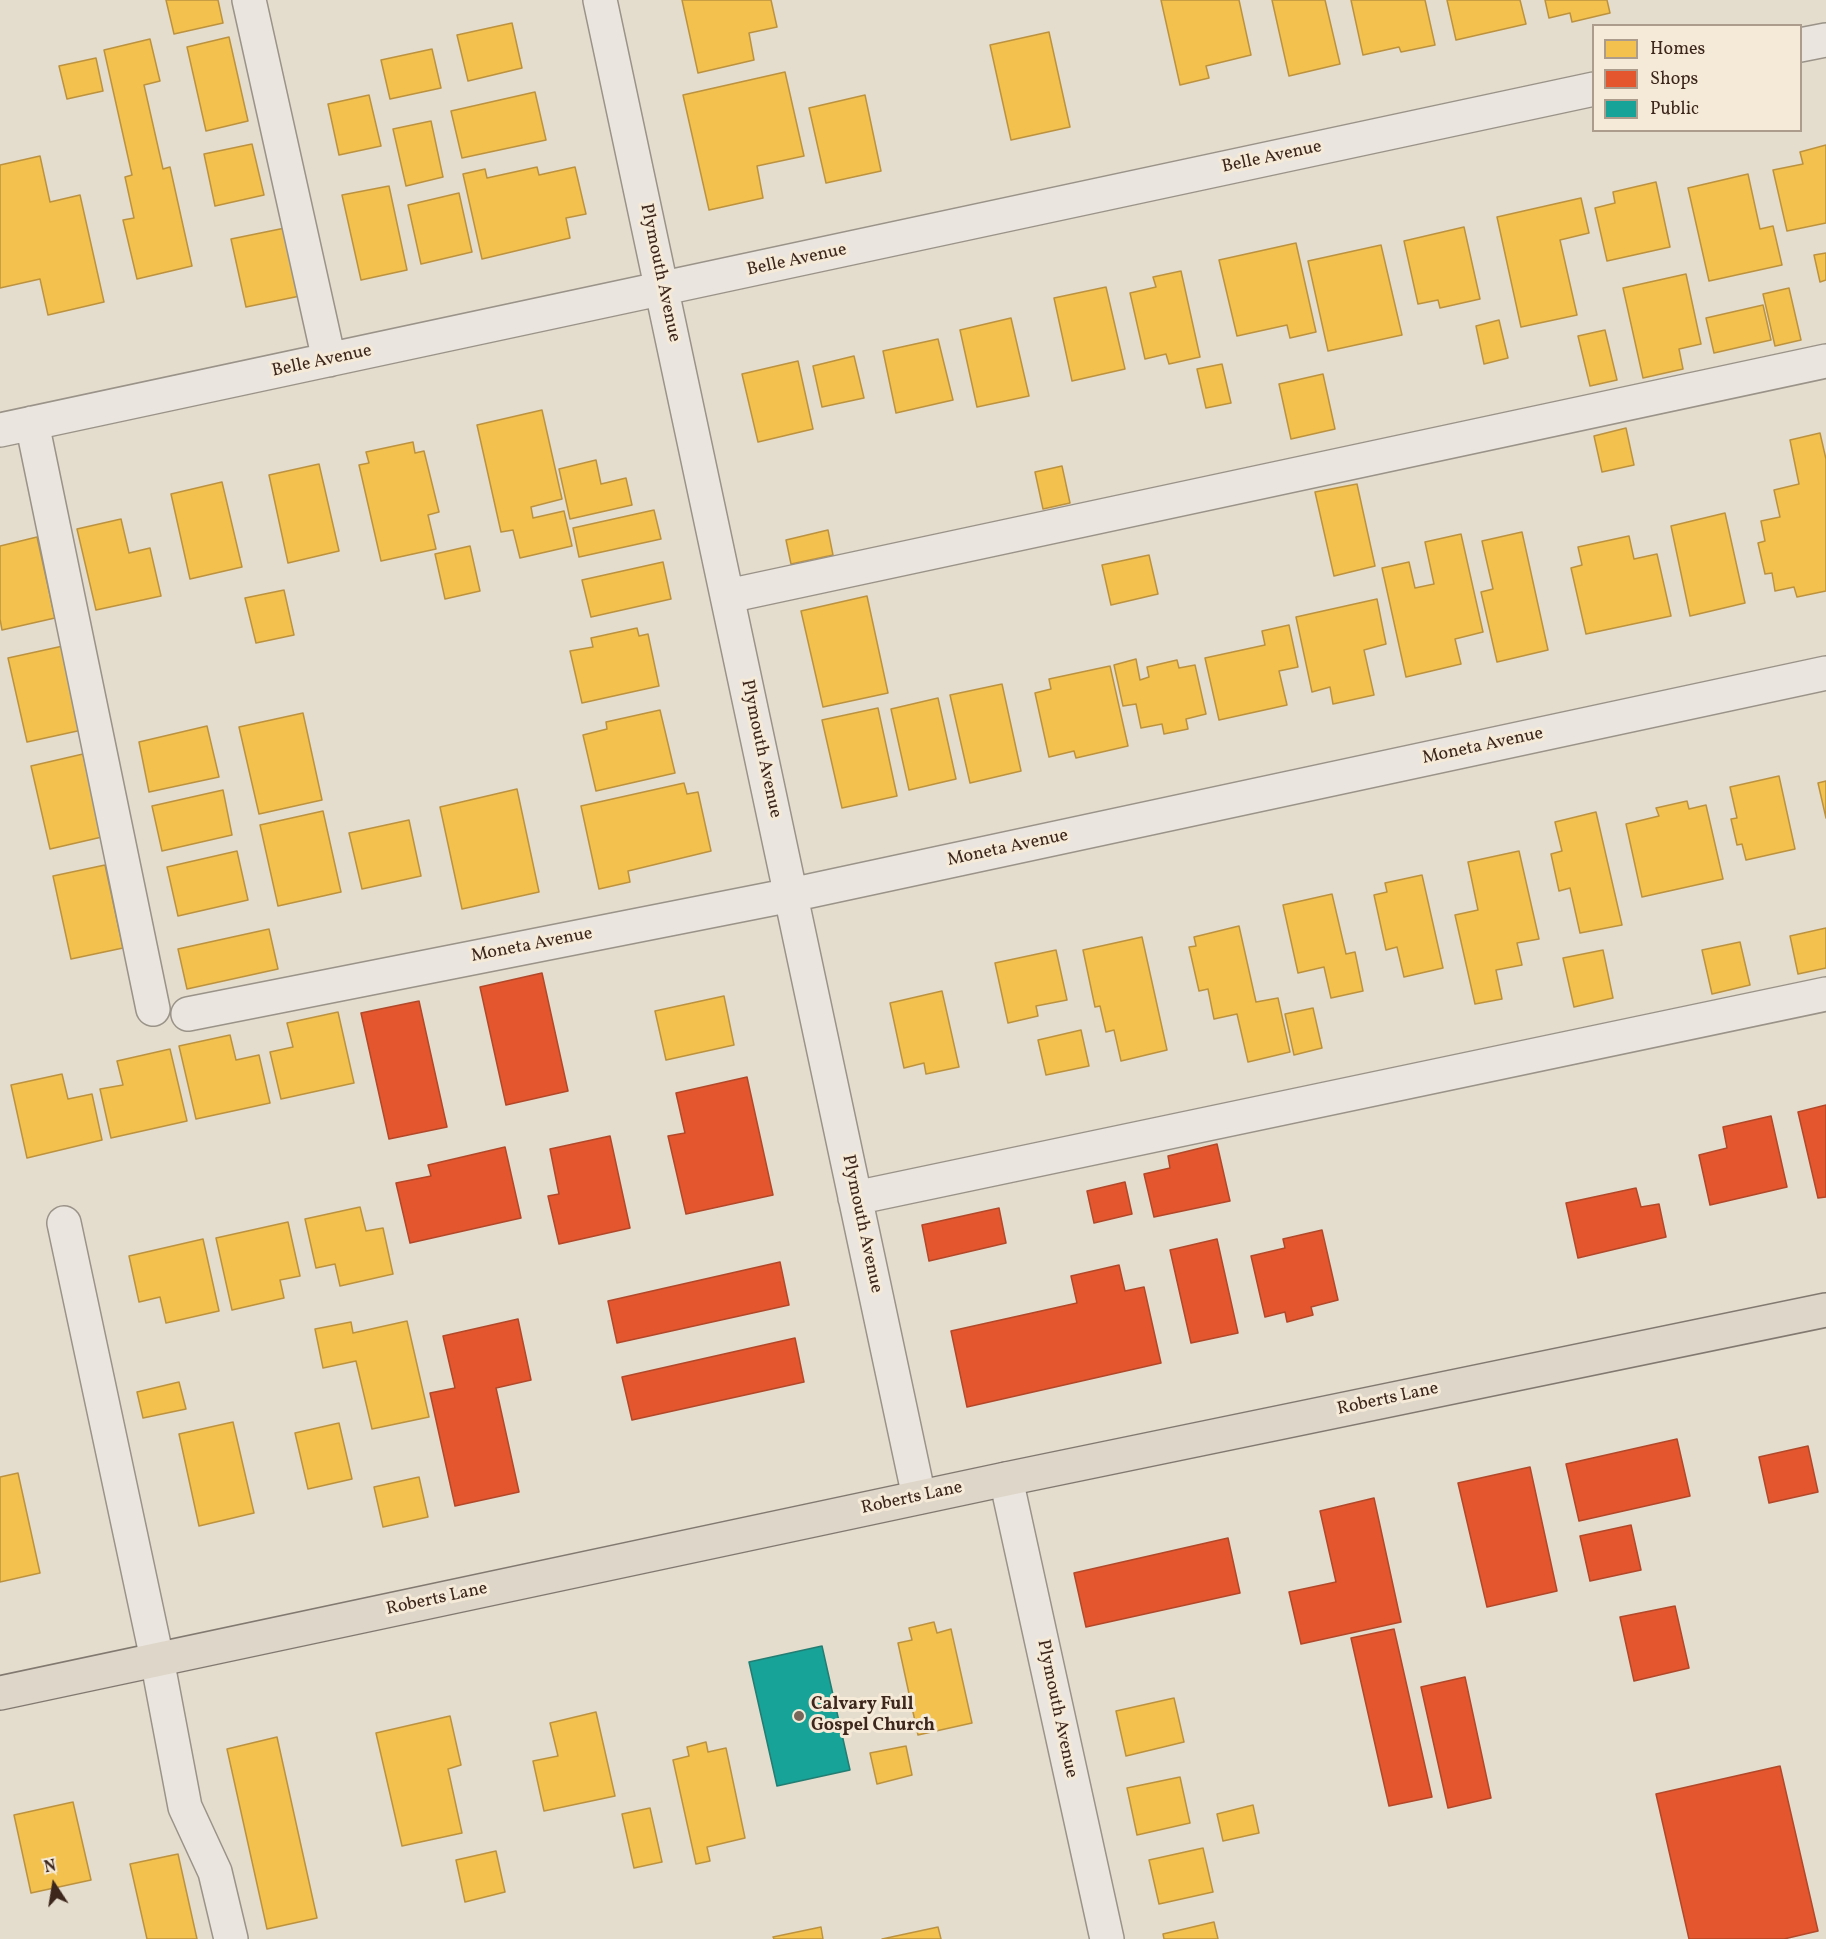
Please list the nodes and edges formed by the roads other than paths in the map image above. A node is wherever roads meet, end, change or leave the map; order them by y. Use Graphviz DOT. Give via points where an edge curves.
graph roads {
  1 [pos="249,0"];
  2 [pos="600,0"];
  3 [pos="1826,39"];
  4 [pos="1802,45"];
  5 [pos="1592,89"];
  6 [pos="662,290"];
  7 [pos="329,360"];
  8 [pos="1826,361"];
  9 [pos="32,423"];
  10 [pos="0,430"];
  11 [pos="728,596"];
  12 [pos="1826,673"];
  13 [pos="791,895"];
  14 [pos="1826,994"];
  15 [pos="153,1009"];
  16 [pos="188,1014"];
  17 [pos="855,1198"];
  18 [pos="64,1223"];
  19 [pos="1826,1310"];
  20 [pos="1005,1479"];
  21 [pos="919,1497"];
  22 [pos="157,1659"];
  23 [pos="0,1693"];
  24 [pos="231,1939"];
  25 [pos="1107,1939"];
  1 -- 7 [label="street"];
  2 -- 6 [label="street, Plymouth Avenue"];
  3 -- 4 [label="street"];
  5 -- 6 [label="street, Belle Avenue"];
  6 -- 7 [label="street, Belle Avenue"];
  6 -- 11 [label="street, Plymouth Avenue"];
  7 -- 9 [label="street, Belle Avenue"];
  8 -- 11 [label="street"];
  9 -- 10 [label="street, Belle Avenue"];
  9 -- 15 [label="street"];
  11 -- 13 [label="street, Plymouth Avenue"];
  12 -- 13 [label="street, Moneta Avenue"];
  13 -- 16 [label="street, Moneta Avenue"];
  13 -- 17 [label="street, Plymouth Avenue"];
  14 -- 17 [label="street"];
  17 -- 21 [label="street, Plymouth Avenue"];
  18 -- 22 [label="street"];
  19 -- 20 [label="main road, Roberts Lane"];
  20 -- 21 [label="main road, Roberts Lane"];
  20 -- 25 [label="street, Plymouth Avenue"];
  21 -- 22 [label="main road, Roberts Lane"];
  22 -- 23 [label="main road, Roberts Lane"];
  22 -- 24 [label="street" via="184,1807 215,1872"];
}
